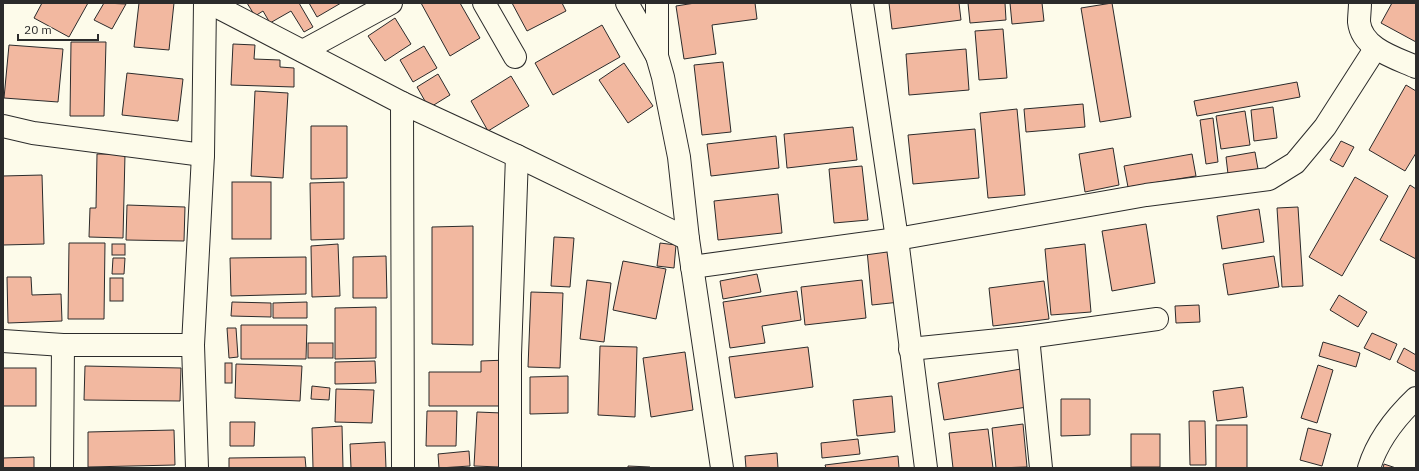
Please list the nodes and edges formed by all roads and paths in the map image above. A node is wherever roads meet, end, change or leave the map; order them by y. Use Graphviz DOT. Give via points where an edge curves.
graph roads {
  1 [pos="205,3"];
  2 [pos="210,3"];
  3 [pos="391,3"];
  4 [pos="484,3"];
  5 [pos="626,3"];
  6 [pos="657,3"];
  7 [pos="862,3"];
  8 [pos="1360,3"];
  9 [pos="1375,49"];
  10 [pos="302,51"];
  11 [pos="657,56"];
  12 [pos="515,57"];
  13 [pos="1416,67"];
  14 [pos="402,103"];
  15 [pos="3,126"];
  16 [pos="202,155"];
  17 [pos="517,156"];
  18 [pos="688,239"];
  19 [pos="897,239"];
  20 [pos="692,267"];
  21 [pos="1157,319"];
  22 [pos="1028,337"];
  23 [pos="3,341"];
  24 [pos="63,345"];
  25 [pos="193,345"];
  26 [pos="910,349"];
  27 [pos="1416,398"];
  28 [pos="62,468"];
  29 [pos="197,468"];
  30 [pos="402,468"];
  31 [pos="510,468"];
  32 [pos="722,468"];
  33 [pos="926,468"];
  34 [pos="1041,468"];
  35 [pos="1369,468"];
  1 -- 16 [label="street"];
  2 -- 10 [label="street"];
  3 -- 10 [label="street"];
  4 -- 12 [label="street"];
  5 -- 11 [label="street"];
  6 -- 11 [label="street"];
  7 -- 19 [label="street"];
  8 -- 9 [label="street" via="1359,24 1368,42"];
  9 -- 13 [label="street"];
  9 -- 19 [label="street" via="1325,127 1295,163 1269,179 1146,195"];
  10 -- 14 [label="street"];
  11 -- 18 [label="street" via="679,157"];
  14 -- 17 [label="street"];
  14 -- 30 [label="street"];
  15 -- 16 [label="street" via="33,133"];
  16 -- 25 [label="street"];
  17 -- 18 [label="street"];
  17 -- 31 [label="street" via="510,355"];
  18 -- 20 [label="street"];
  19 -- 20 [label="street"];
  19 -- 26 [label="street"];
  20 -- 32 [label="street"];
  21 -- 22 [label="street"];
  22 -- 26 [label="street"];
  22 -- 34 [label="street"];
  23 -- 24 [label="street"];
  24 -- 25 [label="street"];
  24 -- 28 [label="street"];
  25 -- 29 [label="street"];
  26 -- 33 [label="street"];
  27 -- 35 [label="street" via="1402,411 1382,440"];
}
